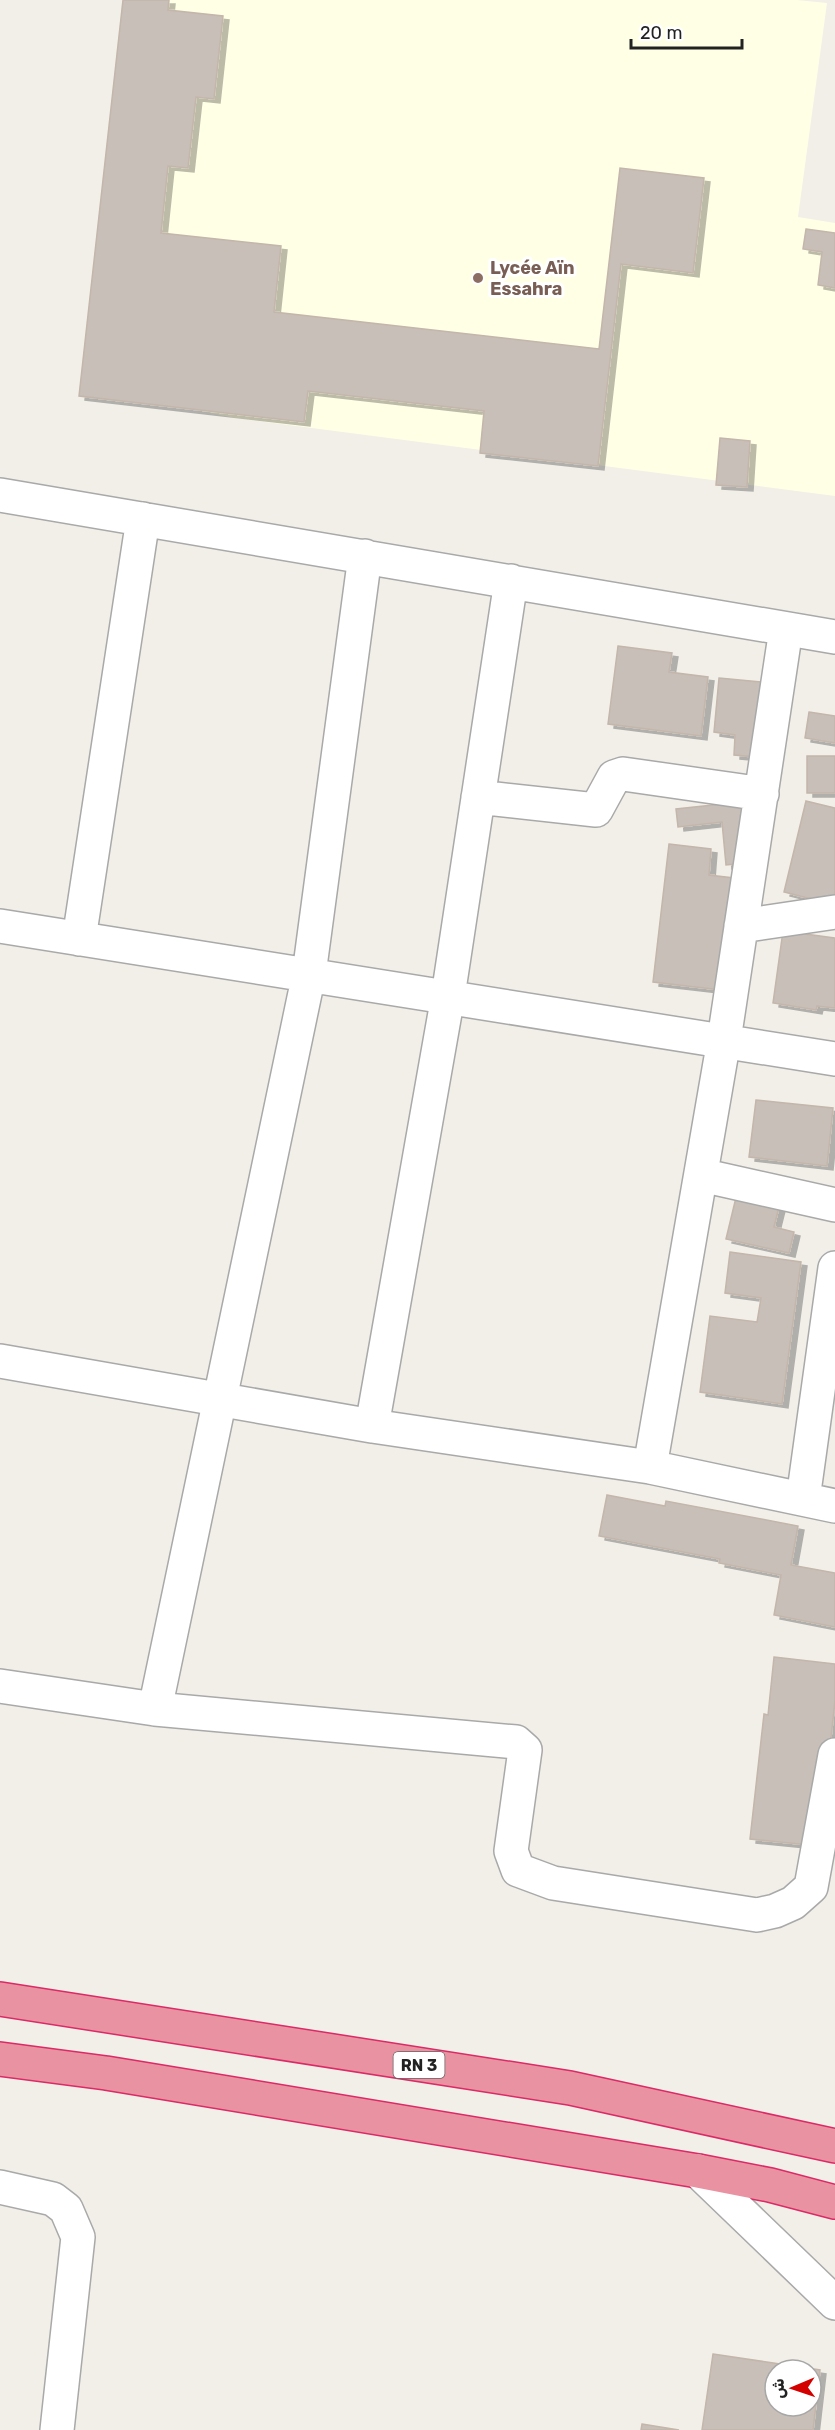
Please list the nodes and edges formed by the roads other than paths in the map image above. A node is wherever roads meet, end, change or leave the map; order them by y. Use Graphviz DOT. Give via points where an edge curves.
graph roads {
  1 [pos="0,495"];
  2 [pos="143,519"];
  3 [pos="365,556"];
  4 [pos="511,581"];
  5 [pos="786,629"];
  6 [pos="835,637"];
  7 [pos="762,794"];
  8 [pos="478,797"];
  9 [pos="835,912"];
  10 [pos="0,926"];
  11 [pos="741,926"];
  12 [pos="79,939"];
  13 [pos="309,974"];
  14 [pos="448,996"];
  15 [pos="724,1040"];
  16 [pos="835,1059"];
  17 [pos="701,1175"];
  18 [pos="835,1205"];
  19 [pos="835,1268"];
  20 [pos="0,1361"];
  21 [pos="218,1400"];
  22 [pos="372,1426"];
  23 [pos="650,1467"];
  24 [pos="804,1499"];
  25 [pos="835,1506"];
  26 [pos="0,1686"];
  27 [pos="156,1709"];
  28 [pos="835,1755"];
  29 [pos="0,1999"];
  30 [pos="0,2059"];
  31 [pos="834,2142"];
  32 [pos="698,2171"];
  33 [pos="0,2187"];
  34 [pos="835,2202"];
  35 [pos="835,2303"];
  36 [pos="57,2430"];
  1 -- 2 [label="street"];
  2 -- 3 [label="street"];
  2 -- 12 [label="street"];
  3 -- 4 [label="street"];
  3 -- 13 [label="street"];
  4 -- 5 [label="street"];
  4 -- 8 [label="street"];
  5 -- 6 [label="street"];
  5 -- 7 [label="street"];
  7 -- 8 [label="street" via="623,774 614,777 596,810"];
  7 -- 11 [label="street"];
  8 -- 14 [label="street"];
  9 -- 11 [label="street"];
  10 -- 12 [label="street"];
  11 -- 15 [label="street"];
  12 -- 13 [label="street"];
  13 -- 14 [label="street"];
  13 -- 21 [label="street"];
  14 -- 15 [label="street"];
  14 -- 22 [label="street"];
  15 -- 16 [label="street"];
  15 -- 17 [label="street"];
  17 -- 18 [label="street"];
  17 -- 23 [label="street"];
  19 -- 24 [label="street"];
  20 -- 21 [label="street"];
  21 -- 22 [label="street"];
  21 -- 27 [label="street"];
  22 -- 23 [label="street"];
  23 -- 24 [label="street"];
  24 -- 25 [label="street"];
  26 -- 27 [label="street"];
  27 -- 28 [label="street" via="516,1742 525,1750 511,1851 518,1870 553,1883 757,1915 793,1903 811,1887"];
  29 -- 31 [label="highway, RN 3" via="570,2088"];
  30 -- 32 [label="highway"];
  32 -- 34 [label="highway" via="771,2184"];
  32 -- 35 [label="street"];
  33 -- 36 [label="street" via="53,2199 66,2209 78,2237"];
}
